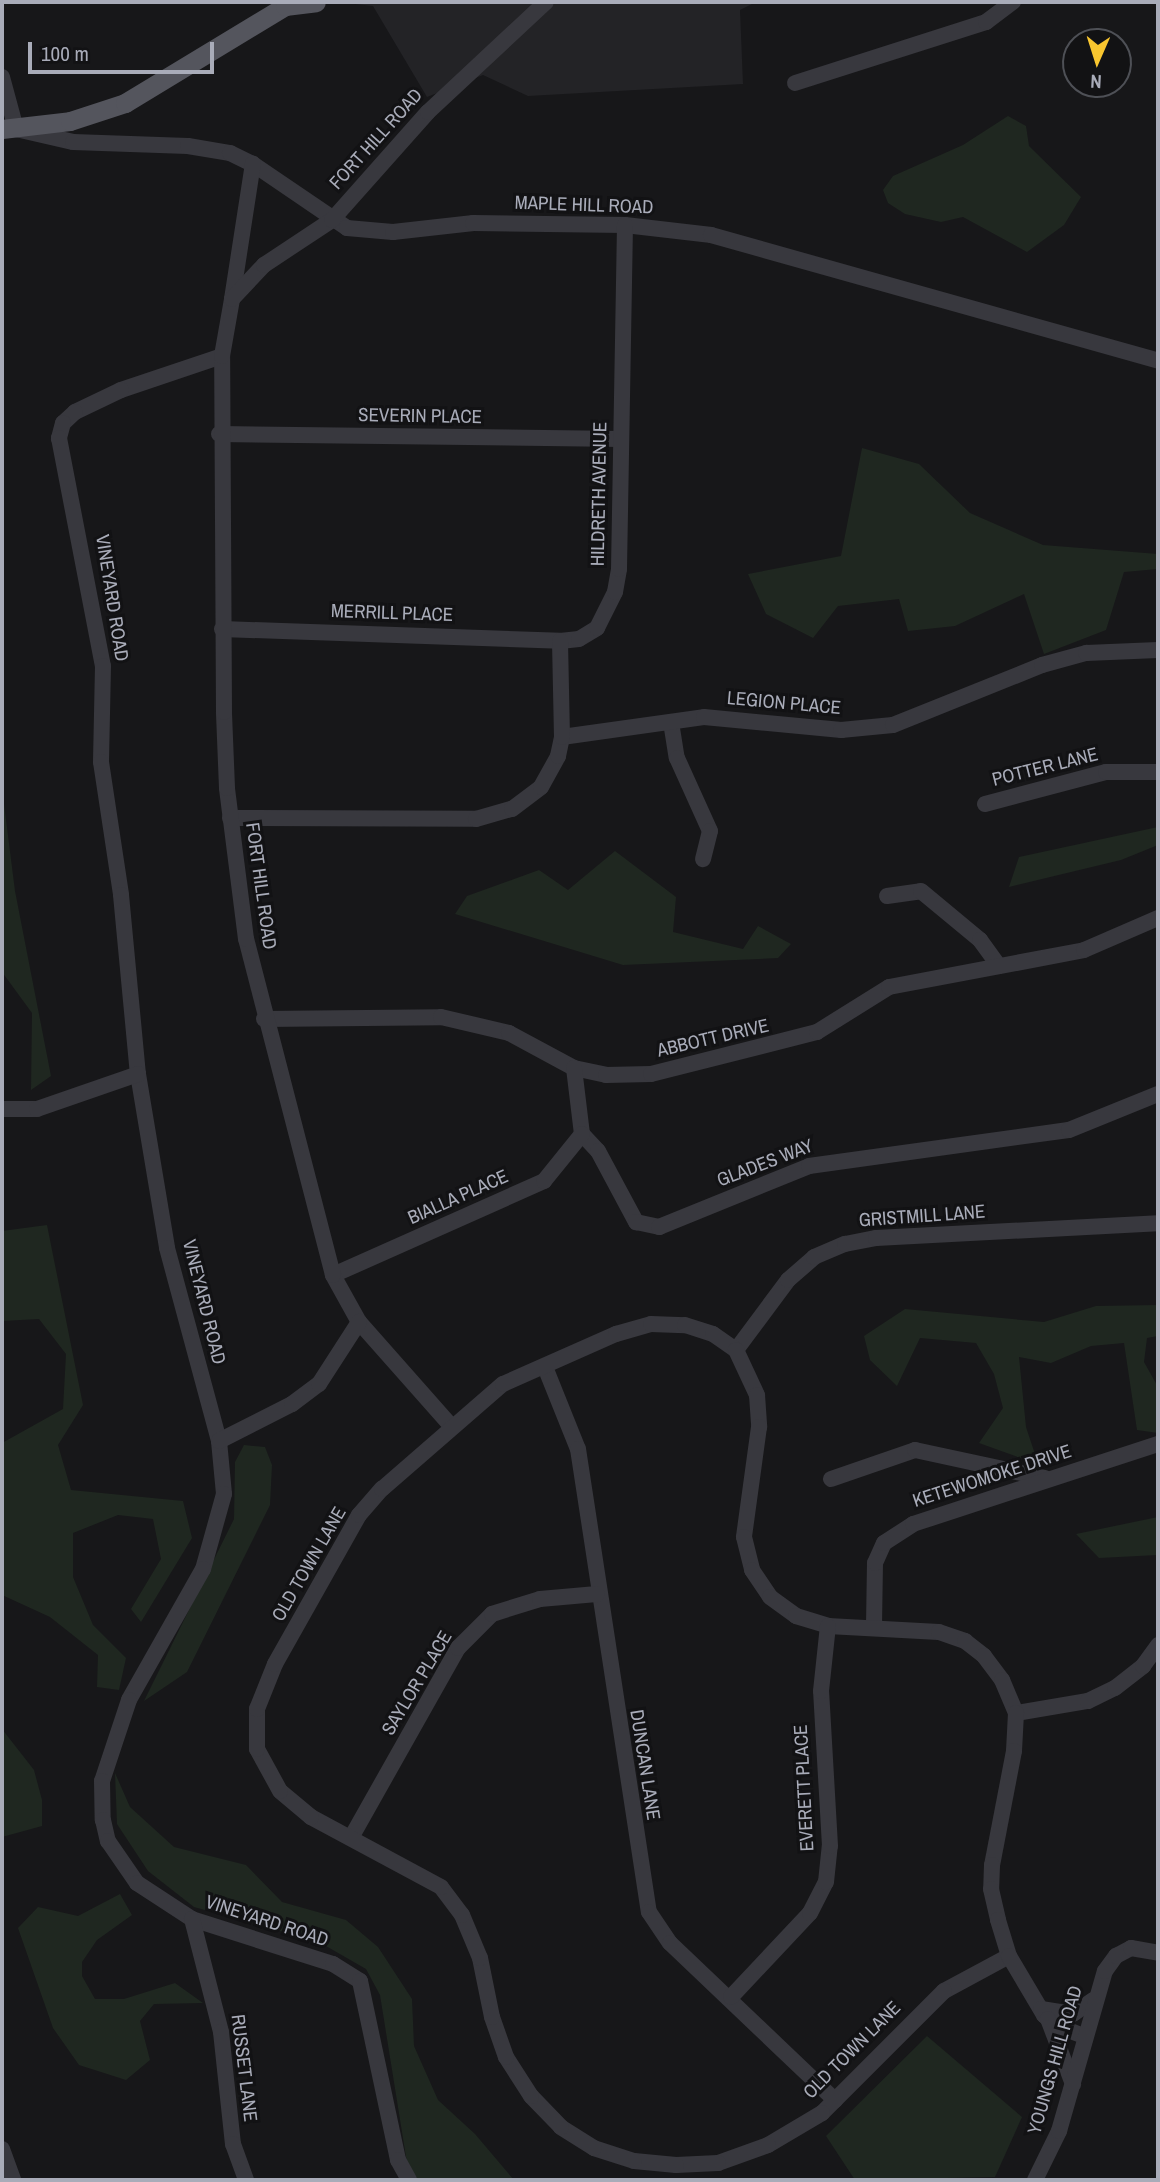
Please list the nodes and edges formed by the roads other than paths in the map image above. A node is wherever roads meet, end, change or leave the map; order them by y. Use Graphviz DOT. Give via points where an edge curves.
graph roads {
  1 [pos="316,2"];
  2 [pos="546,2"];
  3 [pos="1013,2"];
  4 [pos="285,4"];
  5 [pos="2,77"];
  6 [pos="795,83"];
  7 [pos="9,129"];
  8 [pos="253,164"];
  9 [pos="332,220"];
  10 [pos="625,225"];
  11 [pos="232,299"];
  12 [pos="222,356"];
  13 [pos="1158,361"];
  14 [pos="219,434"];
  15 [pos="621,439"];
  16 [pos="222,629"];
  17 [pos="560,641"];
  18 [pos="1158,650"];
  19 [pos="671,722"];
  20 [pos="562,737"];
  21 [pos="1158,772"];
  22 [pos="985,804"];
  23 [pos="230,818"];
  24 [pos="703,859"];
  25 [pos="887,896"];
  26 [pos="1158,918"];
  27 [pos="999,966"];
  28 [pos="264,1019"];
  29 [pos="574,1068"];
  30 [pos="138,1074"];
  31 [pos="1158,1094"];
  32 [pos="2,1109"];
  33 [pos="582,1135"];
  34 [pos="1158,1223"];
  35 [pos="333,1275"];
  36 [pos="359,1322"];
  37 [pos="736,1350"];
  38 [pos="545,1367"];
  39 [pos="452,1427"];
  40 [pos="219,1441"];
  41 [pos="1158,1444"];
  42 [pos="831,1479"];
  43 [pos="1047,1479"];
  44 [pos="597,1594"];
  45 [pos="828,1626"];
  46 [pos="874,1626"];
  47 [pos="1158,1645"];
  48 [pos="1016,1713"];
  49 [pos="352,1836"];
  50 [pos="192,1919"];
  51 [pos="1157,1949"];
  52 [pos="1009,1956"];
  53 [pos="731,1997"];
  54 [pos="1093,2000"];
  55 [pos="1044,2014"];
  56 [pos="1084,2036"];
  57 [pos="1073,2084"];
  58 [pos="835,2100"];
  59 [pos="3,2158"];
  60 [pos="13,2180"];
  61 [pos="246,2180"];
  62 [pos="409,2180"];
  63 [pos="1035,2180"];
  1 -- 4 [label="main road"];
  2 -- 9 [label="street, FORT HILL ROAD" via="428,112"];
  3 -- 6 [label="street" via="986,22"];
  4 -- 7 [label="main road" via="125,103 91,116"];
  5 -- 7 [label="street"];
  7 -- 8 [label="street, MAPLE HILL ROAD" via="73,142 208,148"];
  8 -- 9 [label="street, MAPLE HILL ROAD"];
  8 -- 11 [label="street, FORT HILL ROAD"];
  9 -- 10 [label="street, MAPLE HILL ROAD" via="361,232 473,223"];
  9 -- 11 [label="street, FORT HILL ROAD" via="264,265"];
  10 -- 13 [label="street, MAPLE HILL ROAD" via="711,235"];
  10 -- 15 [label="street, HILDRETH AVENUE"];
  11 -- 12 [label="street, FORT HILL ROAD"];
  12 -- 14 [label="street, FORT HILL ROAD"];
  12 -- 30 [label="street, VINEYARD ROAD" via="121,390 75,412 63,423 60,438 103,666 101,762 121,894"];
  14 -- 15 [label="street, SEVERIN PLACE"];
  14 -- 16 [label="street, FORT HILL ROAD"];
  15 -- 17 [label="street, HILDRETH AVENUE" via="615,592 597,628 579,639"];
  16 -- 17 [label="street, MERRILL PLACE"];
  16 -- 23 [label="street, FORT HILL ROAD"];
  17 -- 20 [label="street"];
  18 -- 19 [label="street, LEGION PLACE" via="1086,653 1042,665 893,725 841,730 737,719"];
  19 -- 20 [label="street, LEGION PLACE"];
  19 -- 24 [label="street" via="677,758 710,831"];
  20 -- 23 [label="street" via="558,756 541,787 495,816"];
  21 -- 22 [label="street, POTTER LANE" via="1107,772"];
  23 -- 28 [label="street, FORT HILL ROAD" via="246,939"];
  25 -- 27 [label="street" via="921,891 980,940"];
  26 -- 27 [label="street, ABBOTT DRIVE" via="1084,950"];
  27 -- 29 [label="street, ABBOTT DRIVE" via="889,987 817,1032 743,1054 651,1074 606,1075"];
  28 -- 29 [label="street, ABBOTT DRIVE" via="441,1017 509,1033"];
  28 -- 35 [label="street, FORT HILL ROAD"];
  29 -- 33 [label="street"];
  30 -- 32 [label="street" via="37,1109"];
  30 -- 40 [label="street, VINEYARD ROAD" via="167,1248"];
  31 -- 33 [label="street, GLADES WAY" via="1069,1130 809,1166 659,1227 636,1222 598,1151"];
  33 -- 35 [label="street, BIALLA PLACE" via="544,1181"];
  34 -- 37 [label="street, GRISTMILL LANE" via="876,1238 845,1244 814,1258 788,1280"];
  35 -- 36 [label="street, FORT HILL ROAD"];
  36 -- 39 [label="street, FORT HILL ROAD"];
  36 -- 40 [label="street" via="319,1384 292,1404"];
  37 -- 38 [label="street, OLD TOWN LANE" via="713,1334 694,1328 651,1324 616,1334"];
  37 -- 45 [label="street" via="757,1395 759,1427 744,1537 752,1570 770,1597 796,1616"];
  38 -- 39 [label="street, OLD TOWN LANE" via="503,1384"];
  38 -- 44 [label="street, DUNCAN LANE" via="578,1449"];
  39 -- 49 [label="street, OLD TOWN LANE" via="359,1515 275,1664 257,1709 257,1749 280,1791 311,1817"];
  40 -- 50 [label="street, VINEYARD ROAD" via="224,1494 211,1551 129,1700 101,1792 108,1841 121,1863 137,1883"];
  41 -- 43 [label="street, KETEWOMOKE DRIVE"];
  42 -- 43 [label="street" via="915,1450"];
  43 -- 46 [label="street, KETEWOMOKE DRIVE" via="913,1524 884,1543 875,1563"];
  44 -- 49 [label="street, SAYLOR PLACE" via="540,1599 492,1614 458,1648"];
  44 -- 53 [label="street, DUNCAN LANE" via="649,1912 670,1943"];
  45 -- 46 [label="street"];
  45 -- 53 [label="street, EVERETT PLACE" via="821,1691 830,1846 826,1882 810,1913"];
  46 -- 48 [label="street" via="939,1632 965,1642 984,1656 1002,1680"];
  47 -- 48 [label="street" via="1143,1667 1106,1692 1048,1710"];
  48 -- 52 [label="street" via="991,1889"];
  49 -- 58 [label="street, OLD TOWN LANE" via="441,1887 462,1915 480,1958 506,2057 531,2096 561,2127 594,2148 634,2161 718,2163 768,2145"];
  50 -- 61 [label="street, RUSSET LANE" via="221,2032 233,2144"];
  50 -- 62 [label="street, VINEYARD ROAD" via="333,1964 360,1982 398,2160"];
  51 -- 54 [label="street, YOUNGS HILL ROAD" via="1131,1948 1116,1956"];
  52 -- 55 [label="street"];
  52 -- 58 [label="street, OLD TOWN LANE" via="944,1991"];
  53 -- 58 [label="street, DUNCAN LANE"];
  54 -- 55 [label="street" via="1073,2014"];
  54 -- 56 [label="street, YOUNGS HILL ROAD"];
  55 -- 56 [label="street"];
  55 -- 57 [label="street"];
  56 -- 57 [label="street, YOUNGS HILL ROAD"];
  57 -- 63 [label="street, YOUNGS HILL ROAD" via="1053,2146"];
  59 -- 60 [label="street"];
}
